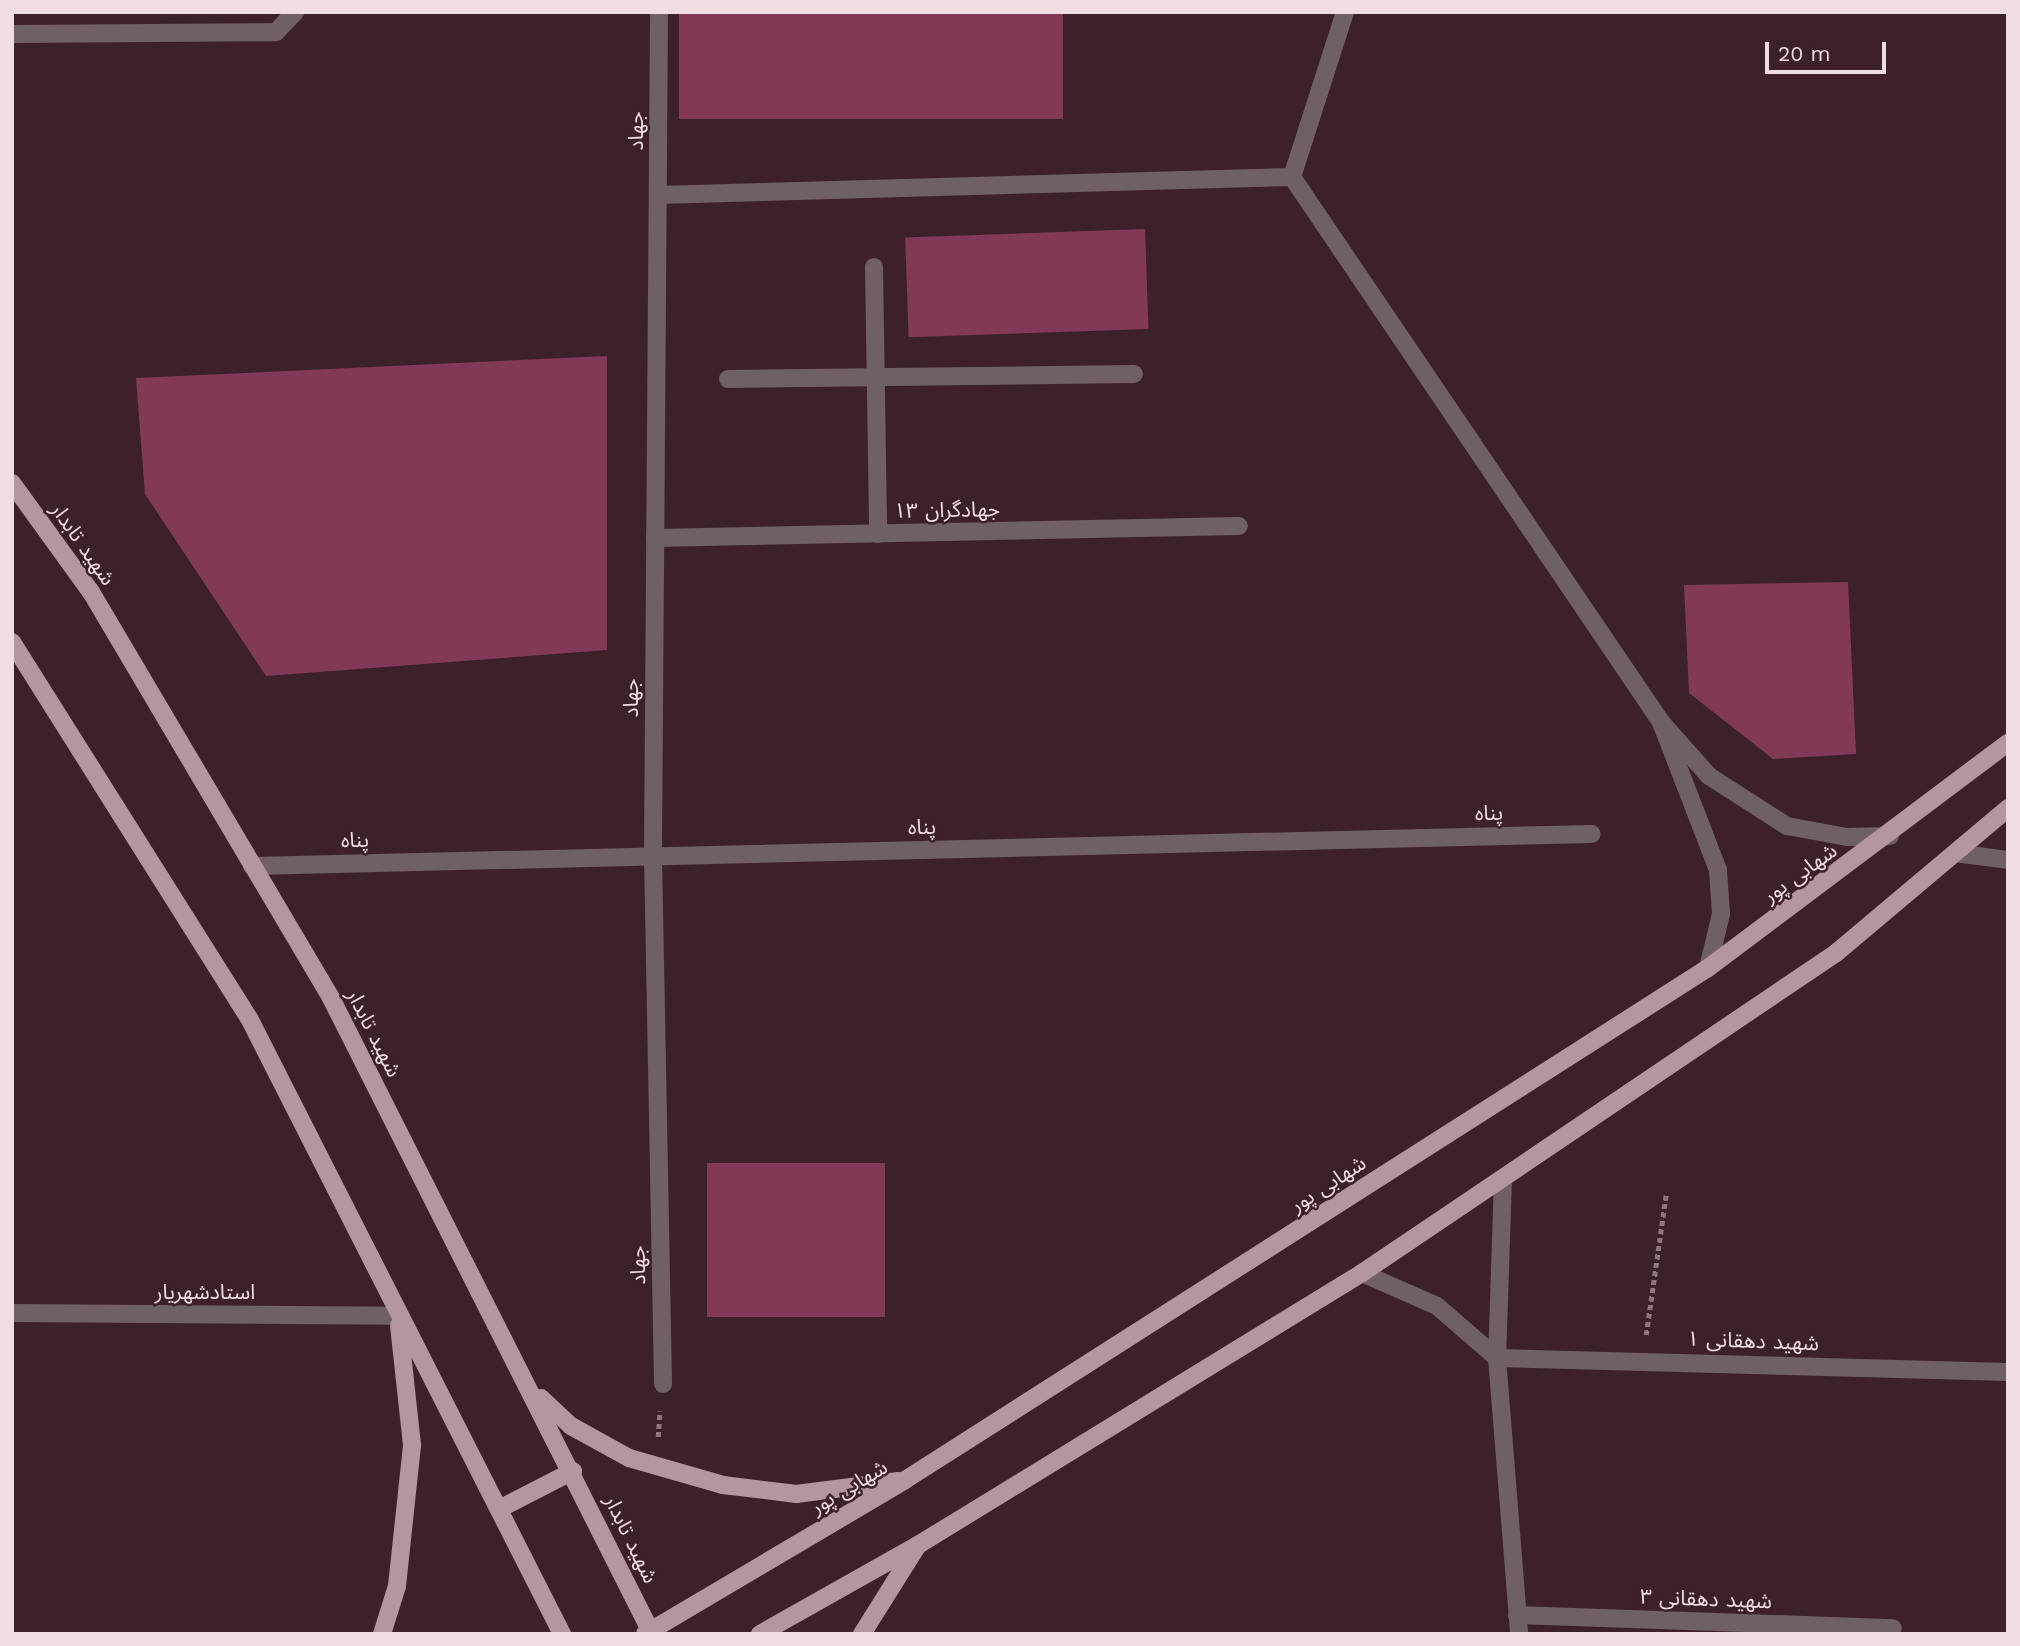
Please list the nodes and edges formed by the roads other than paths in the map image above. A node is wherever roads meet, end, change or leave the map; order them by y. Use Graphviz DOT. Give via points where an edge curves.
graph roads {
  1 [pos="295,12"];
  2 [pos="659,12"];
  3 [pos="1345,12"];
  4 [pos="12,34"];
  5 [pos="1292,177"];
  6 [pos="658,195"];
  7 [pos="874,267"];
  8 [pos="1134,374"];
  9 [pos="876,377"];
  10 [pos="728,379"];
  11 [pos="12,483"];
  12 [pos="1239,526"];
  13 [pos="878,534"];
  14 [pos="655,538"];
  15 [pos="12,642"];
  16 [pos="1661,722"];
  17 [pos="2008,743"];
  18 [pos="2008,808"];
  19 [pos="1592,834"];
  20 [pos="1890,836"];
  21 [pos="1955,853"];
  22 [pos="653,856"];
  23 [pos="2008,860"];
  24 [pos="252,866"];
  25 [pos="1708,968"];
  26 [pos="1503,1179"];
  27 [pos="1362,1273"];
  28 [pos="12,1313"];
  29 [pos="398,1316"];
  30 [pos="1497,1358"];
  31 [pos="2008,1372"];
  32 [pos="663,1384"];
  33 [pos="531,1388"];
  34 [pos="573,1471"];
  35 [pos="905,1480"];
  36 [pos="501,1508"];
  37 [pos="918,1545"];
  38 [pos="1517,1615"];
  39 [pos="1893,1628"];
  40 [pos="649,1633"];
  41 [pos="382,1634"];
  42 [pos="562,1634"];
  43 [pos="760,1634"];
  44 [pos="862,1634"];
  45 [pos="1519,1634"];
  1 -- 4 [label="street" via="276,32"];
  2 -- 6 [label="street, جهاد"];
  3 -- 5 [label="street"];
  5 -- 6 [label="street"];
  5 -- 16 [label="street"];
  6 -- 14 [label="street, جهاد"];
  7 -- 9 [label="street"];
  8 -- 9 [label="street"];
  9 -- 10 [label="street"];
  9 -- 13 [label="street"];
  11 -- 24 [label="main road, شهید تابدار" via="91,592"];
  12 -- 13 [label="street, جهادگران ۱۳"];
  13 -- 14 [label="street, جهادگران ۱۳"];
  14 -- 22 [label="street, جهاد"];
  15 -- 29 [label="main road" via="249,1018"];
  16 -- 20 [label="street" via="1709,776 1787,826 1847,837"];
  16 -- 25 [label="street" via="1718,870 1721,914"];
  17 -- 20 [label="main road, شهابی پور"];
  18 -- 21 [label="main road"];
  19 -- 22 [label="street, پناه"];
  20 -- 25 [label="main road, شهابی پور"];
  21 -- 23 [label="street"];
  21 -- 26 [label="main road" via="1836,953"];
  22 -- 24 [label="street, پناه"];
  22 -- 32 [label="street, جهاد"];
  24 -- 33 [label="main road, شهید تابدار" via="331,998"];
  25 -- 35 [label="main road, شهابی پور"];
  26 -- 27 [label="main road"];
  26 -- 30 [label="street"];
  27 -- 30 [label="street" via="1437,1306"];
  27 -- 37 [label="main road"];
  28 -- 29 [label="street, استادشهریار"];
  29 -- 36 [label="main road"];
  29 -- 41 [label="main road" via="412,1445 397,1586"];
  30 -- 31 [label="street, شهید دهقانی ۱"];
  30 -- 38 [label="street"];
  33 -- 34 [label="main road, شهید تابدار"];
  33 -- 35 [label="main road" via="571,1426 656,1466 723,1485 796,1494"];
  34 -- 36 [label="main road"];
  34 -- 40 [label="main road, شهید تابدار"];
  35 -- 40 [label="main road, شهابی پور"];
  36 -- 42 [label="main road"];
  37 -- 43 [label="main road"];
  37 -- 44 [label="main road"];
  38 -- 39 [label="street, شهید دهقانی ۳"];
  38 -- 45 [label="street"];
}
